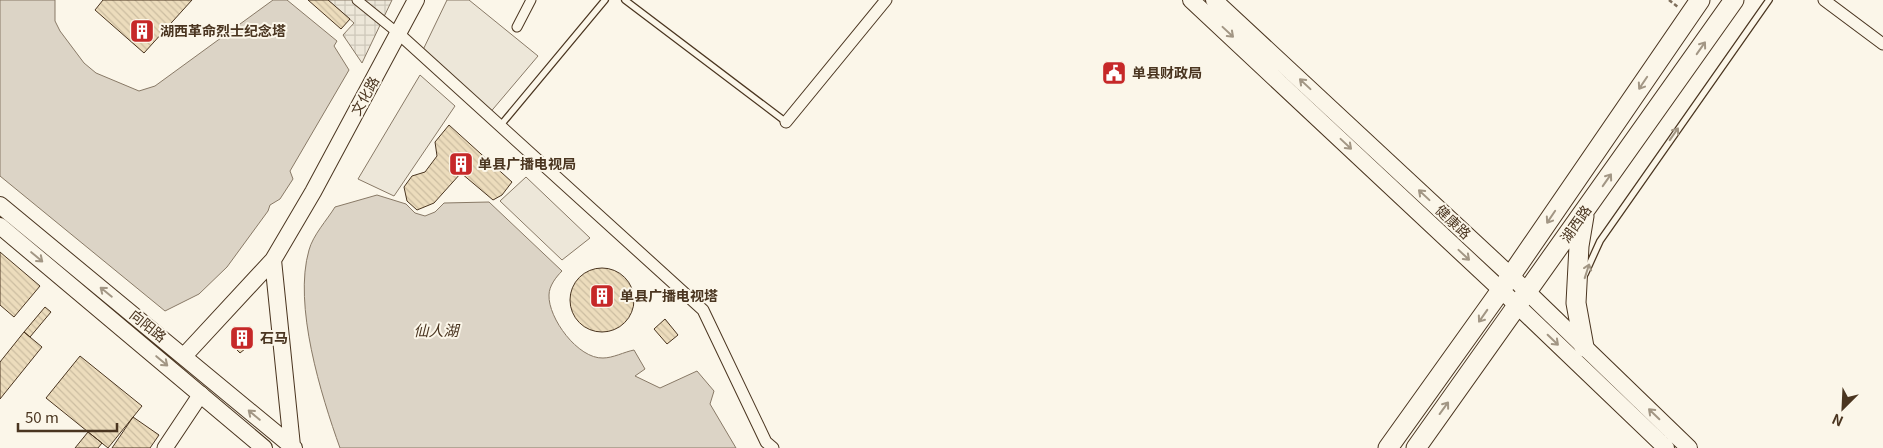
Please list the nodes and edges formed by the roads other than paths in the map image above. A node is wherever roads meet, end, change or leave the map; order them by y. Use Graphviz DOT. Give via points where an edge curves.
graph roads {
  1 [pos="357,0"];
  2 [pos="416,0"];
  3 [pos="531,0"];
  4 [pos="605,0"];
  5 [pos="624,0"];
  6 [pos="886,0"];
  7 [pos="1191,0"];
  8 [pos="1214,0"];
  9 [pos="1700,0"];
  10 [pos="1734,0"];
  11 [pos="1769,0"];
  12 [pos="1824,0"];
  13 [pos="517,26"];
  14 [pos="399,34"];
  15 [pos="1883,44"];
  16 [pos="786,122"];
  17 [pos="500,126"];
  18 [pos="0,205"];
  19 [pos="1584,212"];
  20 [pos="0,226"];
  21 [pos="273,260"];
  22 [pos="1506,283"];
  23 [pos="1523,299"];
  24 [pos="1588,350"];
  25 [pos="184,356"];
  26 [pos="201,394"];
  27 [pos="292,447"];
  28 [pos="165,448"];
  29 [pos="264,448"];
  30 [pos="774,448"];
  31 [pos="1388,448"];
  32 [pos="1416,448"];
  33 [pos="1666,448"];
  34 [pos="1689,448"];
  1 -- 14 [label="street"];
  2 -- 14 [label="main road, 文化路"];
  3 -- 13 [label="street"];
  4 -- 17 [label="lane"];
  5 -- 16 [label="lane"];
  6 -- 16 [label="street"];
  7 -- 22 [label="main road, 健康路, one-way"];
  22 -- 8 [label="main road, 健康路, one-way"];
  9 -- 22 [label="main road, 湖西路, one-way"];
  19 -- 10 [label="main road, 湖西路, one-way"];
  24 -- 11 [label="lane, one-way" via="1581,308 1583,281 1600,241"];
  12 -- 15 [label="street"];
  14 -- 17 [label="street"];
  14 -- 21 [label="main road, 文化路"];
  17 -- 30 [label="street" via="703,310 766,442"];
  25 -- 18 [label="main road, 向阳路, one-way"];
  19 -- 23 [label="main road, 湖西路"];
  19 -- 24 [label="main road" via="1576,303"];
  20 -- 26 [label="main road, 向阳路, one-way"];
  21 -- 25 [label="main road"];
  21 -- 27 [label="main road"];
  22 -- 23 [label="main road, 健康路"];
  22 -- 31 [label="main road, 湖西路, one-way"];
  23 -- 24 [label="main road, 健康路"];
  32 -- 23 [label="main road, 湖西路, one-way"];
  23 -- 33 [label="main road, 健康路, one-way"];
  34 -- 24 [label="main road, 健康路, one-way"];
  27 -- 25 [label="main road, 向阳路, one-way"];
  26 -- 28 [label="street"];
  26 -- 29 [label="main road, 向阳路"];
}
